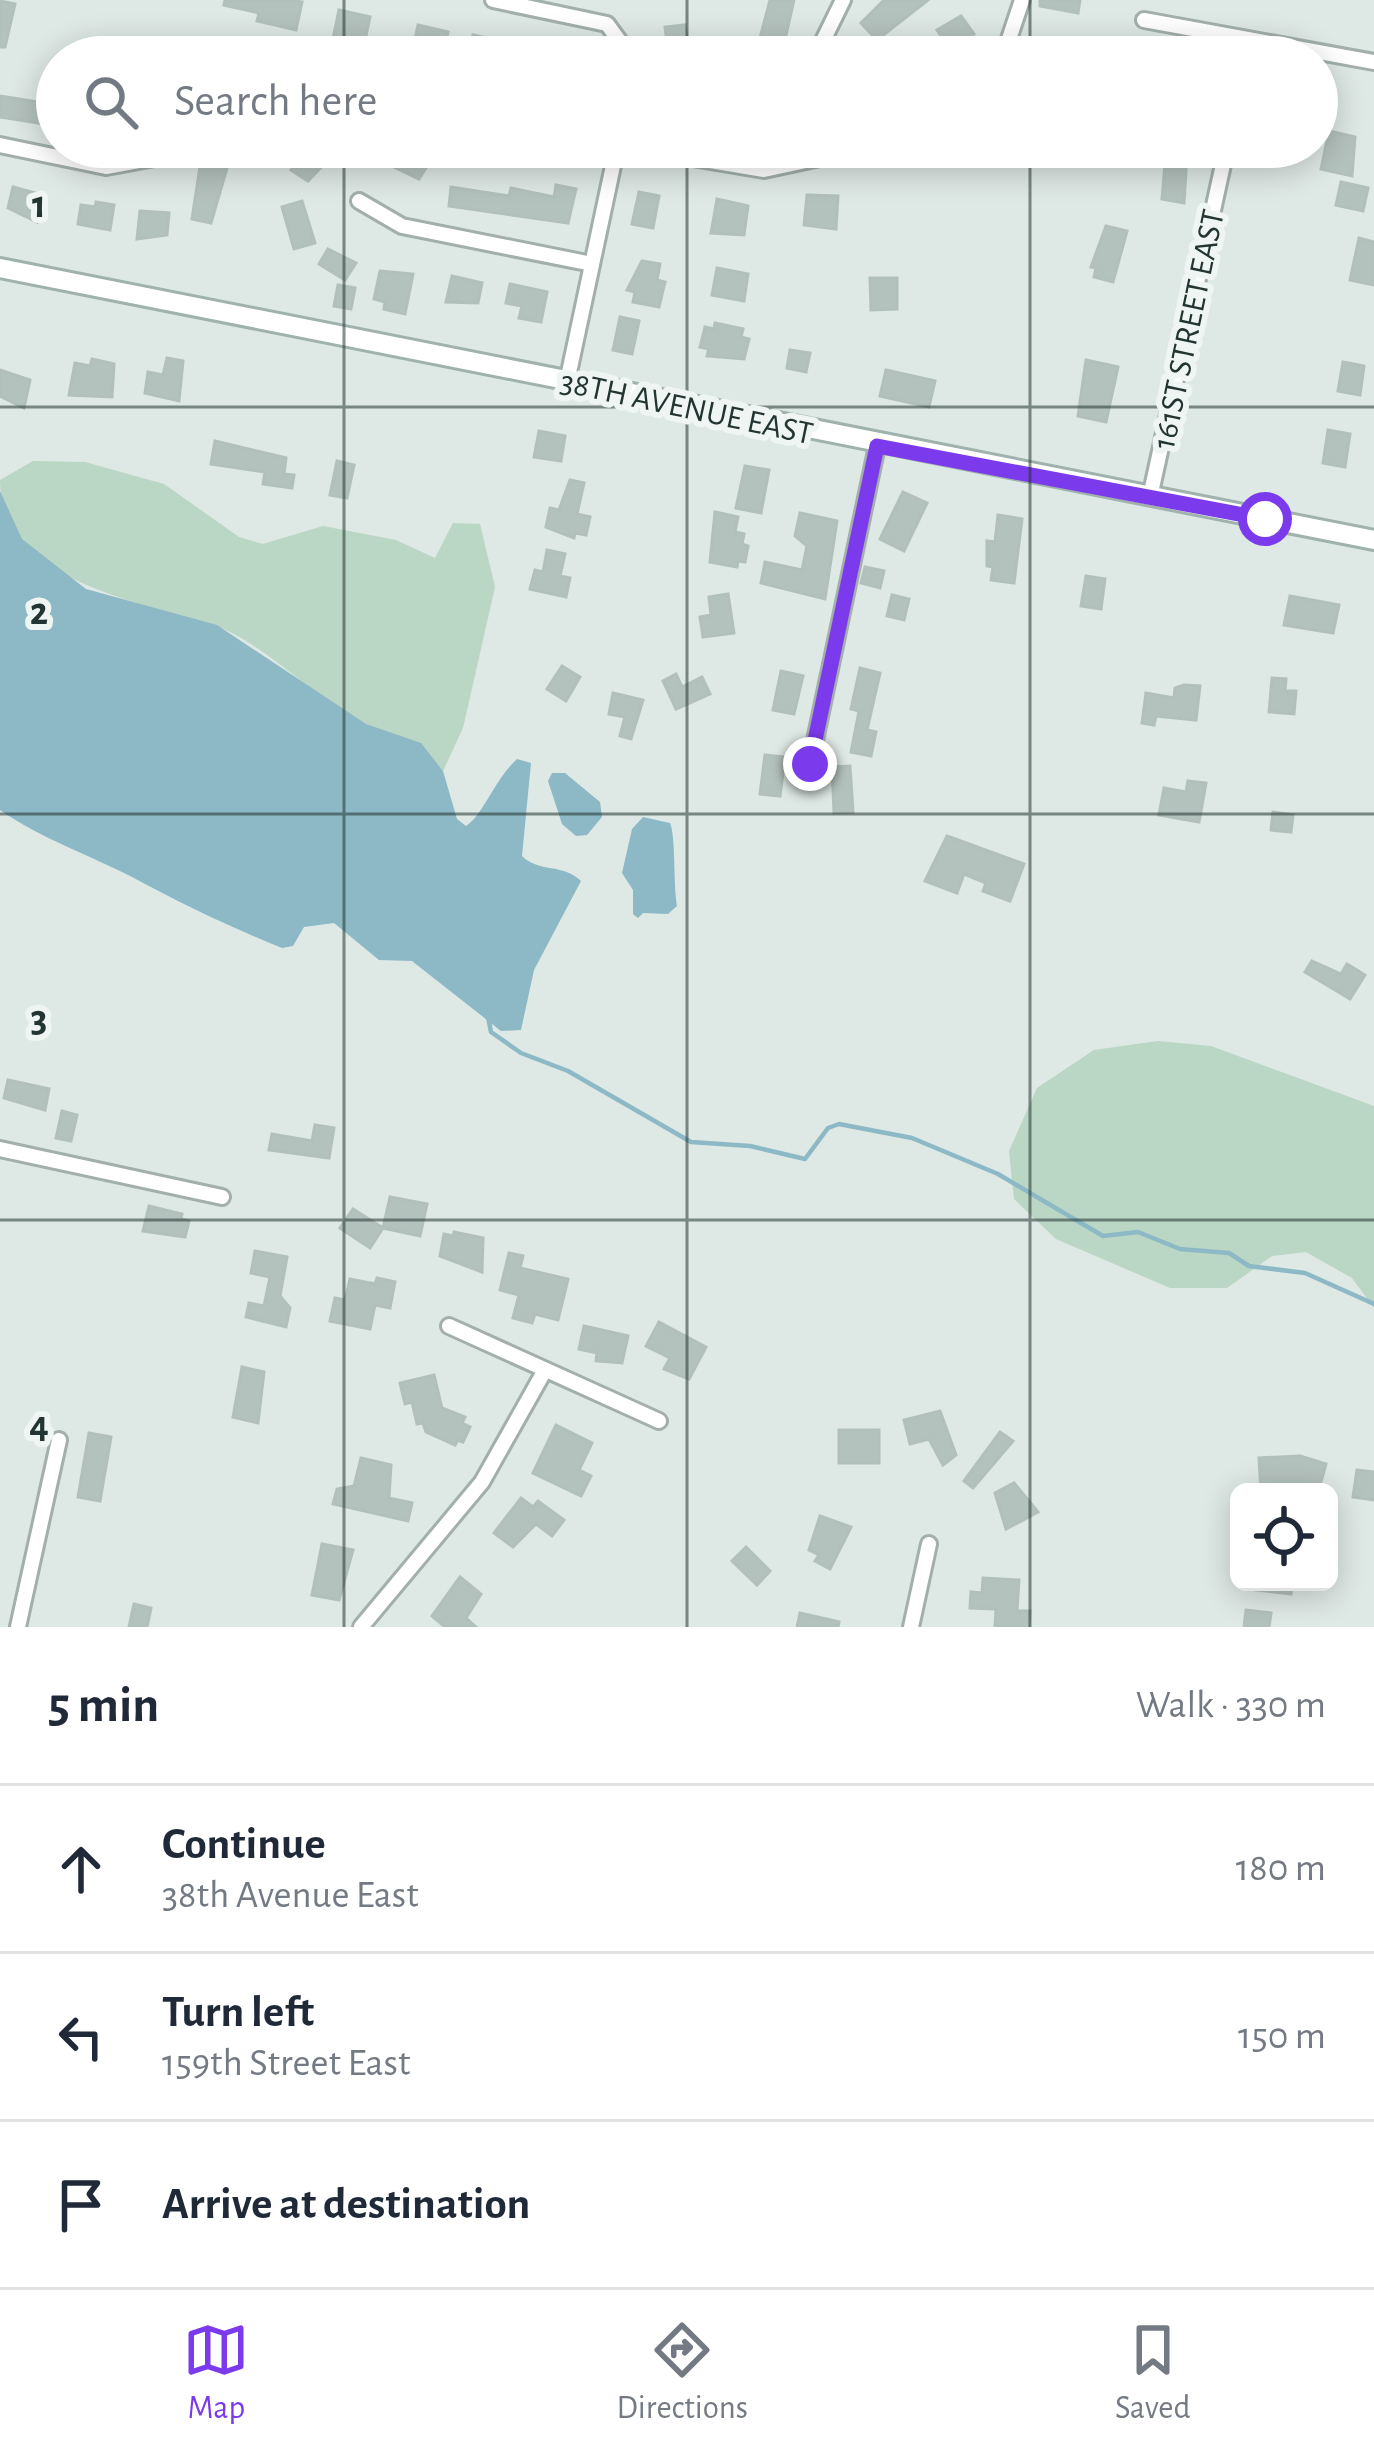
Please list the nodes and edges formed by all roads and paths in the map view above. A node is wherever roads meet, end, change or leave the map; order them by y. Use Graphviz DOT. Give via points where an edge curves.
graph roads {
  1 [pos="493,0"];
  2 [pos="844,0"];
  3 [pos="1022,0"];
  4 [pos="1144,20"];
  5 [pos="620,36"];
  6 [pos="825,36"];
  7 [pos="1010,36"];
  8 [pos="1232,36"];
  9 [pos="1338,55"];
  10 [pos="1374,62"];
  11 [pos="0,145"];
  12 [pos="36,152"];
  13 [pos="613,168"];
  14 [pos="1222,168"];
  15 [pos="359,201"];
  16 [pos="592,265"];
  17 [pos="0,268"];
  18 [pos="567,382"];
  19 [pos="877,446"];
  20 [pos="1150,497"];
  21 [pos="1374,540"];
  22 [pos="810,764"];
  23 [pos="0,1149"];
  24 [pos="222,1197"];
  25 [pos="449,1326"];
  26 [pos="545,1370"];
  27 [pos="658,1421"];
  28 [pos="58,1440"];
  29 [pos="929,1544"];
  30 [pos="18,1627"];
  31 [pos="361,1627"];
  32 [pos="911,1627"];
  1 -- 5 [label="street" via="607,24"];
  2 -- 6 [label="street"];
  3 -- 7 [label="street"];
  4 -- 8 [label="street"];
  9 -- 10 [label="street"];
  11 -- 12 [label="street"];
  13 -- 16 [label="street"];
  14 -- 20 [label="street, 161ST STREET EAST"];
  15 -- 16 [label="street" via="402,226"];
  16 -- 18 [label="street"];
  17 -- 18 [label="street, 38TH AVENUE EAST"];
  18 -- 19 [label="street, 38TH AVENUE EAST"];
  19 -- 20 [label="street, 38TH AVENUE EAST"];
  19 -- 22 [label="street"];
  20 -- 21 [label="street, 38TH AVENUE EAST"];
  23 -- 24 [label="street"];
  25 -- 26 [label="street"];
  26 -- 27 [label="street"];
  26 -- 31 [label="street" via="482,1483"];
  28 -- 30 [label="street"];
  29 -- 32 [label="street"];
}
